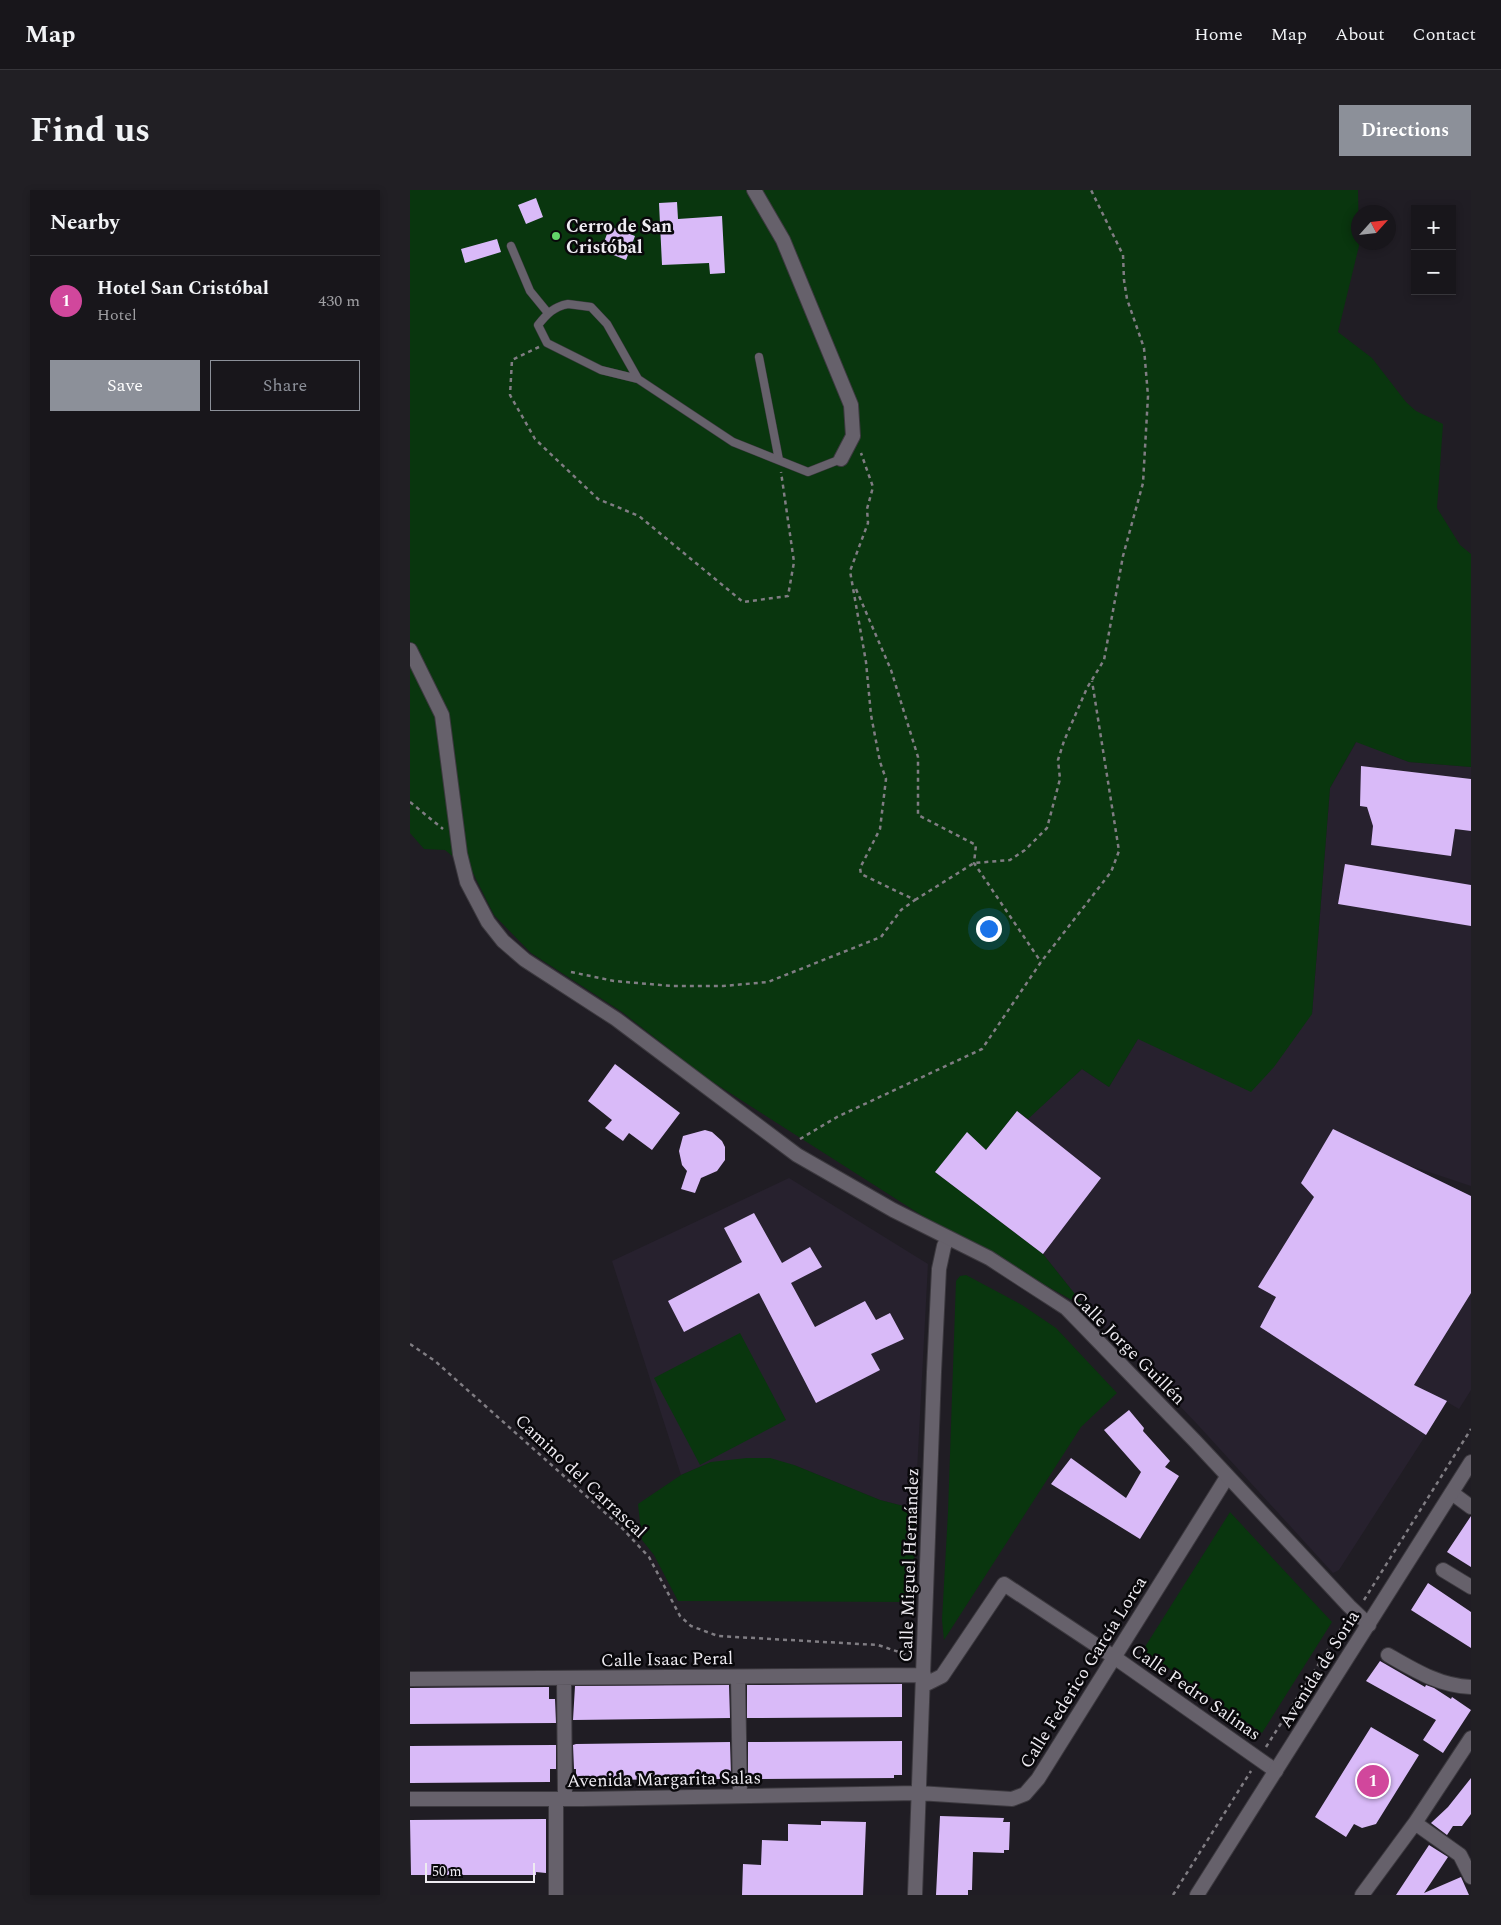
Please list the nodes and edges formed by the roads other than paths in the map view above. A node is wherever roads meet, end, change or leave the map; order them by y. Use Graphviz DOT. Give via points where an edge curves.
graph roads {
  1 [pos="754,190"];
  2 [pos="511,246"];
  3 [pos="548,312"];
  4 [pos="759,357"];
  5 [pos="638,379"];
  6 [pos="841,459"];
  7 [pos="779,460"];
  8 [pos="410,650"];
  9 [pos="948,1238"];
  10 [pos="1471,1462"];
  11 [pos="1227,1477"];
  12 [pos="1452,1493"];
  13 [pos="1471,1507"];
  14 [pos="1444,1570"];
  15 [pos="1471,1587"];
  16 [pos="1369,1625"];
  17 [pos="1388,1655"];
  18 [pos="1114,1657"];
  19 [pos="924,1674"];
  20 [pos="738,1677"];
  21 [pos="410,1679"];
  22 [pos="564,1679"];
  23 [pos="1471,1687"];
  24 [pos="1471,1738"];
  25 [pos="1276,1771"];
  26 [pos="918,1793"];
  27 [pos="740,1796"];
  28 [pos="410,1799"];
  29 [pos="561,1799"];
  30 [pos="1415,1823"];
  31 [pos="1471,1877"];
  32 [pos="556,1895"];
  33 [pos="915,1895"];
  34 [pos="1197,1895"];
  35 [pos="1362,1895"];
  1 -- 6 [label="street" via="783,240 851,405 853,436"];
  2 -- 3 [label="lane" via="530,291"];
  3 -- 5 [label="lane" via="568,304 591,308 607,324"];
  3 -- 5 [label="lane" via="538,325 547,343 600,370"];
  4 -- 7 [label="lane"];
  5 -- 7 [label="lane" via="733,442"];
  6 -- 7 [label="lane" via="808,472"];
  8 -- 9 [label="street, Calle Jorge Guillén" via="442,714 460,854 468,882 488,922 503,941 525,960 616,1019 786,1146 893,1210"];
  9 -- 11 [label="street, Calle Jorge Guillén" via="989,1258 1066,1308"];
  9 -- 19 [label="street, Calle Miguel Hernández" via="939,1269"];
  10 -- 12 [label="street, Avenida de Soria"];
  11 -- 16 [label="street, Calle Jorge Guillén"];
  11 -- 18 [label="street, Calle Federico García Lorca"];
  12 -- 13 [label="street"];
  12 -- 16 [label="street, Avenida de Soria"];
  14 -- 15 [label="street"];
  16 -- 25 [label="street, Avenida de Soria"];
  17 -- 23 [label="street" via="1438,1680"];
  18 -- 19 [label="street, Calle Pedro Salinas" via="1004,1584 942,1676"];
  18 -- 25 [label="street, Calle Pedro Salinas"];
  18 -- 26 [label="street, Calle Federico García Lorca" via="1038,1779 1025,1794 1012,1799"];
  19 -- 20 [label="street, Calle Isaac Peral"];
  19 -- 26 [label="street, Calle Miguel Hernández"];
  20 -- 22 [label="street, Calle Isaac Peral"];
  20 -- 27 [label="street"];
  21 -- 22 [label="street, Calle Isaac Peral"];
  22 -- 29 [label="street"];
  24 -- 30 [label="street"];
  25 -- 34 [label="street, Avenida de Soria"];
  26 -- 27 [label="street, Avenida Margarita Salas"];
  26 -- 33 [label="street, Calle Miguel Hernández"];
  27 -- 29 [label="street, Avenida Margarita Salas"];
  28 -- 29 [label="street, Avenida Margarita Salas"];
  29 -- 32 [label="street"];
  30 -- 31 [label="street" via="1460,1855"];
  30 -- 35 [label="street"];
}
